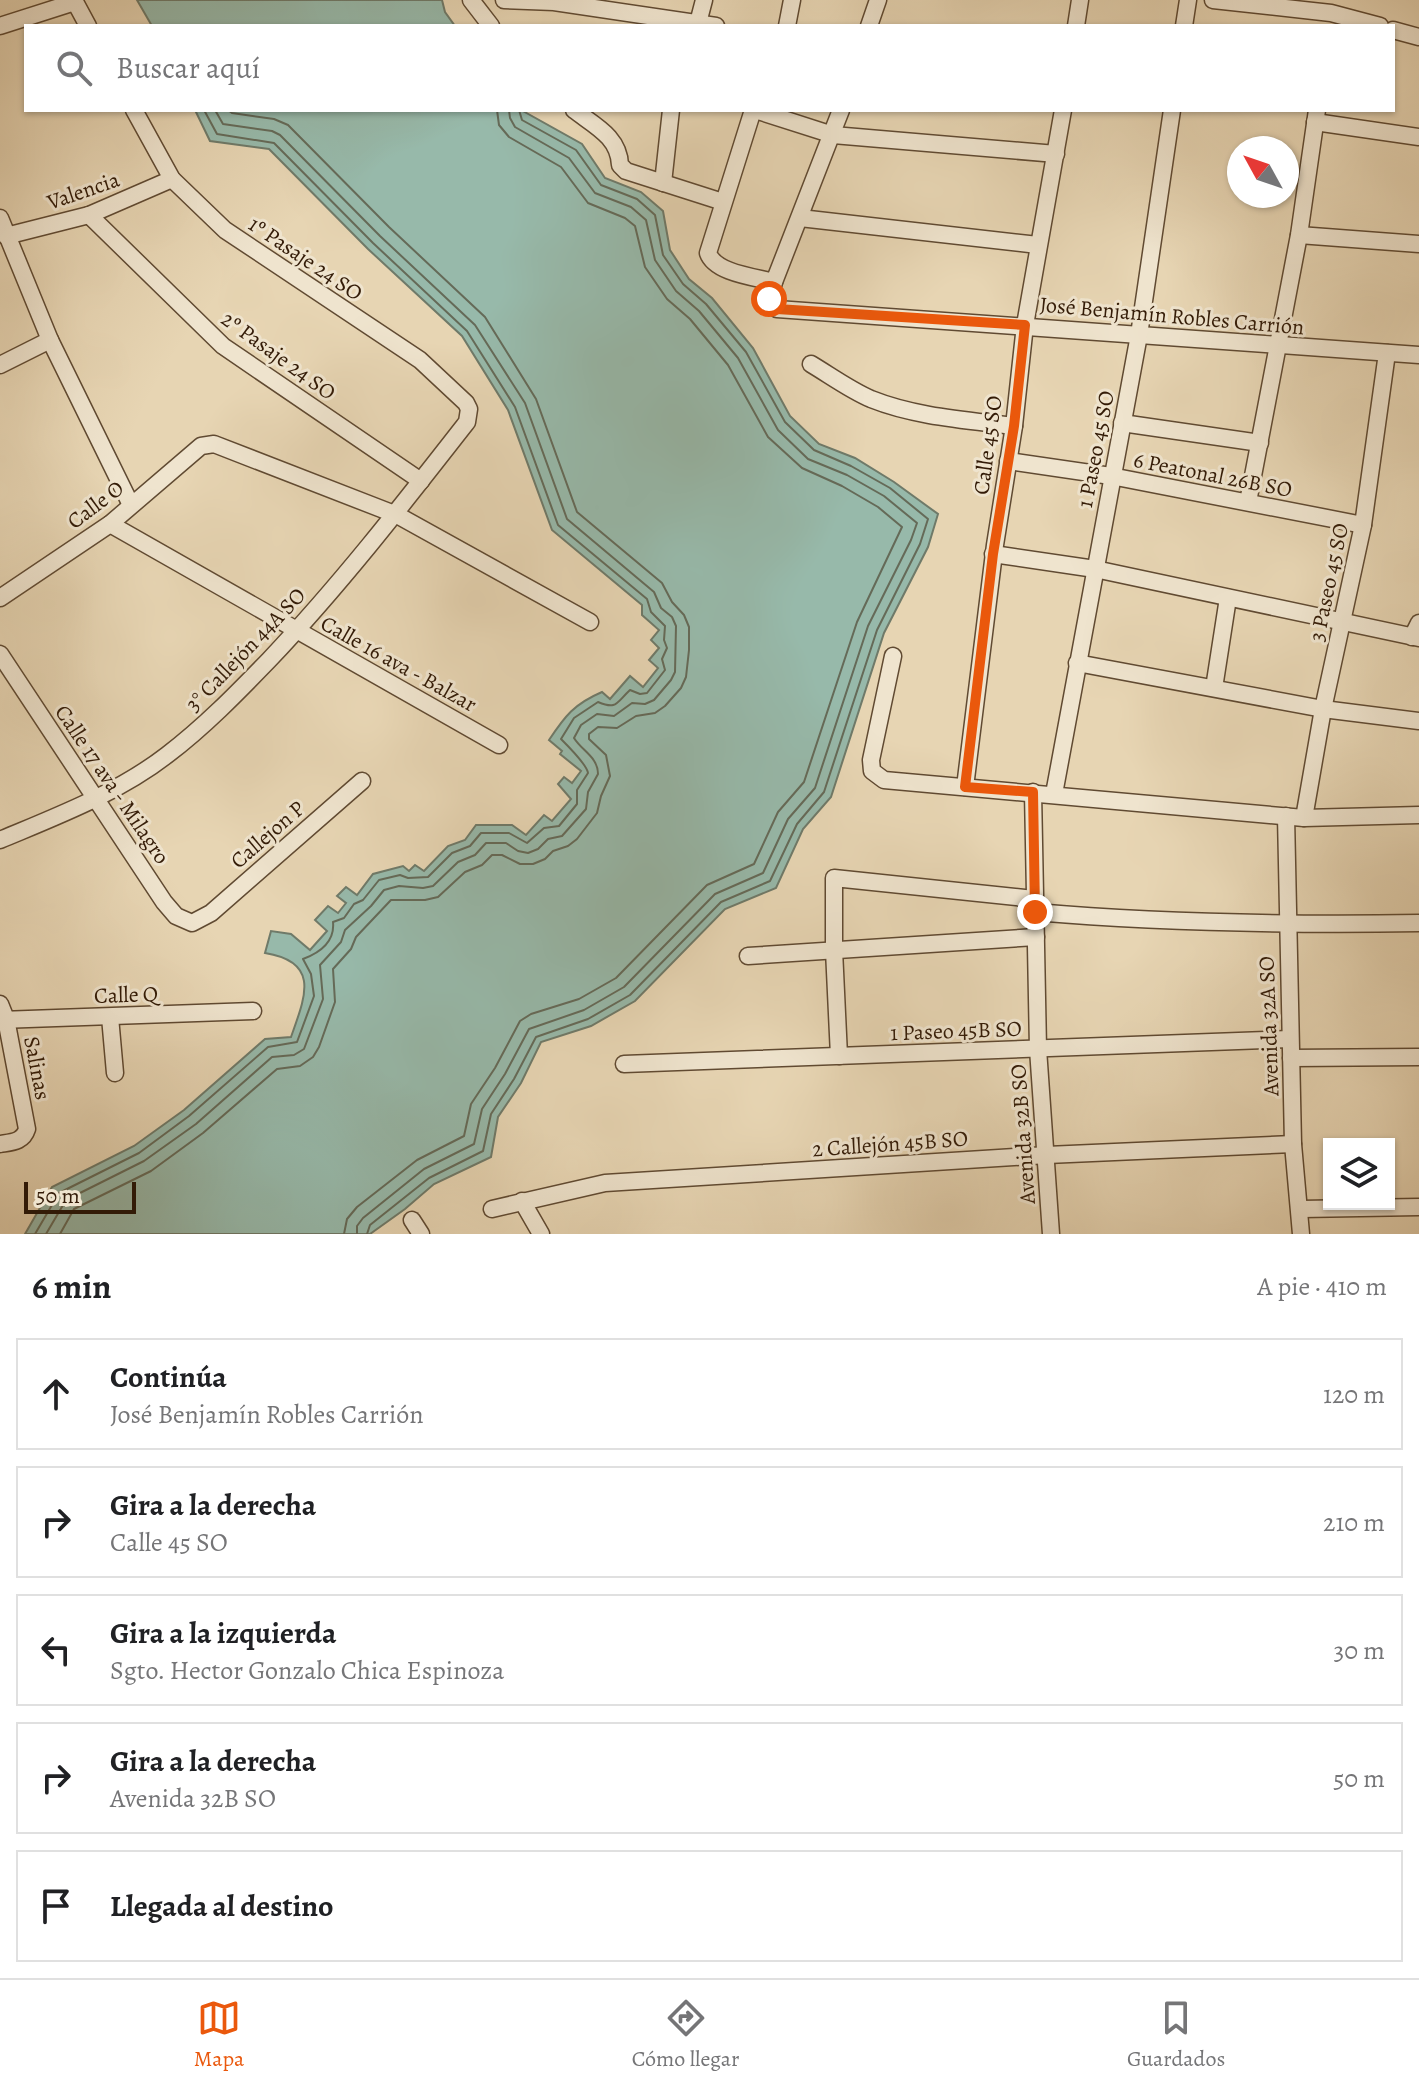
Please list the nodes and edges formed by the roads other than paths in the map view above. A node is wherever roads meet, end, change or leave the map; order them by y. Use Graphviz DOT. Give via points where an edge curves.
graph roads {
  1 [pos="471,0"];
  2 [pos="504,0"];
  3 [pos="523,0"];
  4 [pos="704,0"];
  5 [pos="792,0"];
  6 [pos="878,0"];
  7 [pos="1080,0"];
  8 [pos="1188,0"];
  9 [pos="1213,0"];
  10 [pos="75,1"];
  11 [pos="617,5"];
  12 [pos="1331,13"];
  13 [pos="698,23"];
  14 [pos="87,24"];
  15 [pos="489,24"];
  16 [pos="704,24"];
  17 [pos="787,24"];
  18 [pos="870,24"];
  19 [pos="1076,24"];
  20 [pos="1184,24"];
  21 [pos="1372,24"];
  22 [pos="0,26"];
  23 [pos="1395,31"];
  24 [pos="1419,37"];
  25 [pos="135,112"];
  26 [pos="577,112"];
  27 [pos="671,112"];
  28 [pos="753,112"];
  29 [pos="760,112"];
  30 [pos="840,112"];
  31 [pos="1063,112"];
  32 [pos="1172,112"];
  33 [pos="1316,116"];
  34 [pos="833,135"];
  35 [pos="1419,137"];
  36 [pos="1056,154"];
  37 [pos="172,179"];
  38 [pos="663,183"];
  39 [pos="723,202"];
  40 [pos="89,215"];
  41 [pos="0,218"];
  42 [pos="800,218"];
  43 [pos="1299,235"];
  44 [pos="6,236"];
  45 [pos="1419,244"];
  46 [pos="1038,245"];
  47 [pos="774,282"];
  48 [pos="1025,325"];
  49 [pos="1139,335"];
  50 [pos="50,340"];
  51 [pos="1278,346"];
  52 [pos="1387,353"];
  53 [pos="1419,355"];
  54 [pos="811,364"];
  55 [pos="0,365"];
  56 [pos="467,422"];
  57 [pos="1122,423"];
  58 [pos="1014,426"];
  59 [pos="1260,443"];
  60 [pos="1008,461"];
  61 [pos="1111,476"];
  62 [pos="421,481"];
  63 [pos="1248,502"];
  64 [pos="131,505"];
  65 [pos="397,515"];
  66 [pos="110,524"];
  67 [pos="1363,525"];
  68 [pos="993,554"];
  69 [pos="1095,569"];
  70 [pos="0,598"];
  71 [pos="1228,598"];
  72 [pos="590,622"];
  73 [pos="1343,622"];
  74 [pos="297,630"];
  75 [pos="1417,633"];
  76 [pos="0,654"];
  77 [pos="893,656"];
  78 [pos="1077,663"];
  79 [pos="1214,688"];
  80 [pos="1323,709"];
  81 [pos="1419,721"];
  82 [pos="499,745"];
  83 [pos="362,781"];
  84 [pos="965,787"];
  85 [pos="1033,792"];
  86 [pos="1054,794"];
  87 [pos="96,798"];
  88 [pos="1419,815"];
  89 [pos="1286,816"];
  90 [pos="1304,818"];
  91 [pos="0,840"];
  92 [pos="1035,905"];
  93 [pos="200,920"];
  94 [pos="1419,923"];
  95 [pos="1287,925"];
  96 [pos="1036,937"];
  97 [pos="834,950"];
  98 [pos="748,956"];
  99 [pos="253,1011"];
  100 [pos="2,1014"];
  101 [pos="110,1017"];
  102 [pos="1289,1039"];
  103 [pos="1038,1049"];
  104 [pos="839,1056"];
  105 [pos="1419,1057"];
  106 [pos="1291,1058"];
  107 [pos="624,1064"];
  108 [pos="115,1073"];
  109 [pos="0,1144"];
  110 [pos="1293,1144"];
  111 [pos="1047,1155"];
  112 [pos="522,1201"];
  113 [pos="1419,1207"];
  114 [pos="492,1209"];
  115 [pos="1301,1209"];
  116 [pos="541,1234"];
  117 [pos="1051,1234"];
  118 [pos="1301,1234"];
  1 -- 15 [label="street"];
  2 -- 3 [label="street"];
  3 -- 11 [label="street"];
  4 -- 13 [label="street"];
  5 -- 17 [label="street"];
  6 -- 18 [label="street"];
  7 -- 19 [label="street"];
  8 -- 20 [label="street"];
  9 -- 12 [label="street"];
  10 -- 14 [label="street"];
  10 -- 22 [label="street"];
  11 -- 13 [label="street"];
  12 -- 21 [label="street"];
  13 -- 16 [label="street"];
  23 -- 24 [label="street"];
  25 -- 37 [label="street, 1º Pasaje 24 SO"];
  26 -- 38 [label="street" via="615,141 626,171"];
  27 -- 38 [label="street"];
  28 -- 39 [label="street"];
  29 -- 34 [label="street"];
  30 -- 34 [label="street"];
  31 -- 36 [label="street, Calle 45 SO"];
  32 -- 49 [label="street, 1 Paseo 45 SO"];
  33 -- 35 [label="street"];
  33 -- 43 [label="street"];
  34 -- 36 [label="street"];
  34 -- 42 [label="street"];
  36 -- 46 [label="street, Calle 45 SO"];
  37 -- 40 [label="street, Valencia"];
  37 -- 56 [label="street, 1º Pasaje 24 SO" via="225,230 420,360 466,403"];
  38 -- 39 [label="street"];
  39 -- 47 [label="street" via="708,253 711,260"];
  40 -- 44 [label="street, Valencia"];
  40 -- 62 [label="street, 2º Pasaje 24 SO" via="223,346"];
  41 -- 44 [label="street"];
  42 -- 46 [label="street"];
  42 -- 47 [label="street"];
  43 -- 45 [label="street"];
  43 -- 51 [label="street"];
  44 -- 50 [label="street"];
  46 -- 48 [label="street, Calle 45 SO"];
  47 -- 48 [label="street, José Benjamín Robles Carrión" via="769,302 777,309"];
  48 -- 49 [label="street, José Benjamín Robles Carrión"];
  48 -- 58 [label="street, Calle 45 SO"];
  49 -- 51 [label="street, José Benjamín Robles Carrión"];
  49 -- 57 [label="street, 1 Paseo 45 SO"];
  50 -- 55 [label="street"];
  50 -- 64 [label="street"];
  51 -- 52 [label="street, José Benjamín Robles Carrión"];
  51 -- 59 [label="street"];
  52 -- 53 [label="street, José Benjamín Robles Carrión"];
  52 -- 67 [label="street, 3 Paseo 45 SO"];
  54 -- 58 [label="street" via="852,390 891,405"];
  56 -- 62 [label="street, 3° Callejón 44A SO"];
  57 -- 59 [label="street"];
  57 -- 61 [label="street, 1 Paseo 45 SO"];
  58 -- 60 [label="street, Calle 45 SO"];
  59 -- 63 [label="street"];
  60 -- 61 [label="street, 6 Peatonal 26B SO"];
  60 -- 68 [label="street, Calle 45 SO"];
  61 -- 63 [label="street, 6 Peatonal 26B SO"];
  61 -- 69 [label="street, 1 Paseo 45 SO"];
  62 -- 65 [label="street, 3° Callejón 44A SO"];
  63 -- 67 [label="street, 6 Peatonal 26B SO"];
  64 -- 65 [label="street, Calle O" via="201,446 214,444"];
  64 -- 66 [label="street, Calle O"];
  65 -- 72 [label="street"];
  65 -- 74 [label="street, 3° Callejón 44A SO"];
  66 -- 70 [label="street, Calle O"];
  66 -- 74 [label="street, Calle 16 ava - Balzar"];
  67 -- 73 [label="street, 3 Paseo 45 SO"];
  68 -- 69 [label="street"];
  68 -- 84 [label="street, Calle 45 SO"];
  69 -- 71 [label="street"];
  69 -- 78 [label="street, 1 Paseo 45 SO"];
  71 -- 73 [label="street"];
  71 -- 79 [label="street"];
  73 -- 75 [label="street"];
  73 -- 80 [label="street, 3 Paseo 45 SO"];
  74 -- 82 [label="street, Calle 16 ava - Balzar"];
  74 -- 87 [label="street, 3° Callejón 44A SO" via="223,708 166,757"];
  76 -- 87 [label="street, Calle 17 ava - Milagro"];
  77 -- 84 [label="street" via="872,771 884,780"];
  78 -- 79 [label="street"];
  78 -- 86 [label="street, 1 Paseo 45 SO"];
  79 -- 80 [label="street"];
  80 -- 81 [label="street"];
  80 -- 90 [label="street, 3 Paseo 45 SO"];
  83 -- 93 [label="street, Callejon P"];
  84 -- 85 [label="street"];
  85 -- 86 [label="street"];
  85 -- 92 [label="street, Avenida 32B SO"];
  86 -- 89 [label="street"];
  87 -- 91 [label="street, 3° Callejón 44A SO"];
  87 -- 93 [label="street, Calle 17 ava - Milagro" via="171,910 184,921"];
  88 -- 90 [label="street"];
  89 -- 90 [label="street"];
  89 -- 95 [label="street, Avenida 32A SO"];
  92 -- 95 [label="street" via="1135,920"];
  92 -- 96 [label="street, Avenida 32B SO"];
  92 -- 97 [label="street" via="834,878"];
  94 -- 95 [label="street"];
  95 -- 102 [label="street, Avenida 32A SO"];
  96 -- 97 [label="street"];
  96 -- 103 [label="street, Avenida 32B SO"];
  97 -- 98 [label="street"];
  97 -- 104 [label="street"];
  99 -- 101 [label="street, Calle Q"];
  100 -- 101 [label="street, Calle Q"];
  100 -- 109 [label="street, Salinas" via="27,1129 20,1140"];
  101 -- 108 [label="street"];
  102 -- 103 [label="street, 1 Paseo 45B SO"];
  102 -- 106 [label="street, Avenida 32A SO"];
  103 -- 104 [label="street, 1 Paseo 45B SO"];
  103 -- 111 [label="street, Avenida 32B SO"];
  104 -- 107 [label="street, 1 Paseo 45B SO"];
  105 -- 106 [label="street"];
  106 -- 110 [label="street, Avenida 32A SO"];
  110 -- 111 [label="street, 2 Callejón 45B SO"];
  110 -- 115 [label="street, Avenida 32A SO"];
  111 -- 112 [label="street, 2 Callejón 45B SO" via="605,1183"];
  111 -- 117 [label="street, Avenida 32B SO"];
  112 -- 114 [label="street, 2 Callejón 45B SO"];
  112 -- 116 [label="street"];
  113 -- 115 [label="street"];
  115 -- 118 [label="street, Avenida 32A SO"];
}
